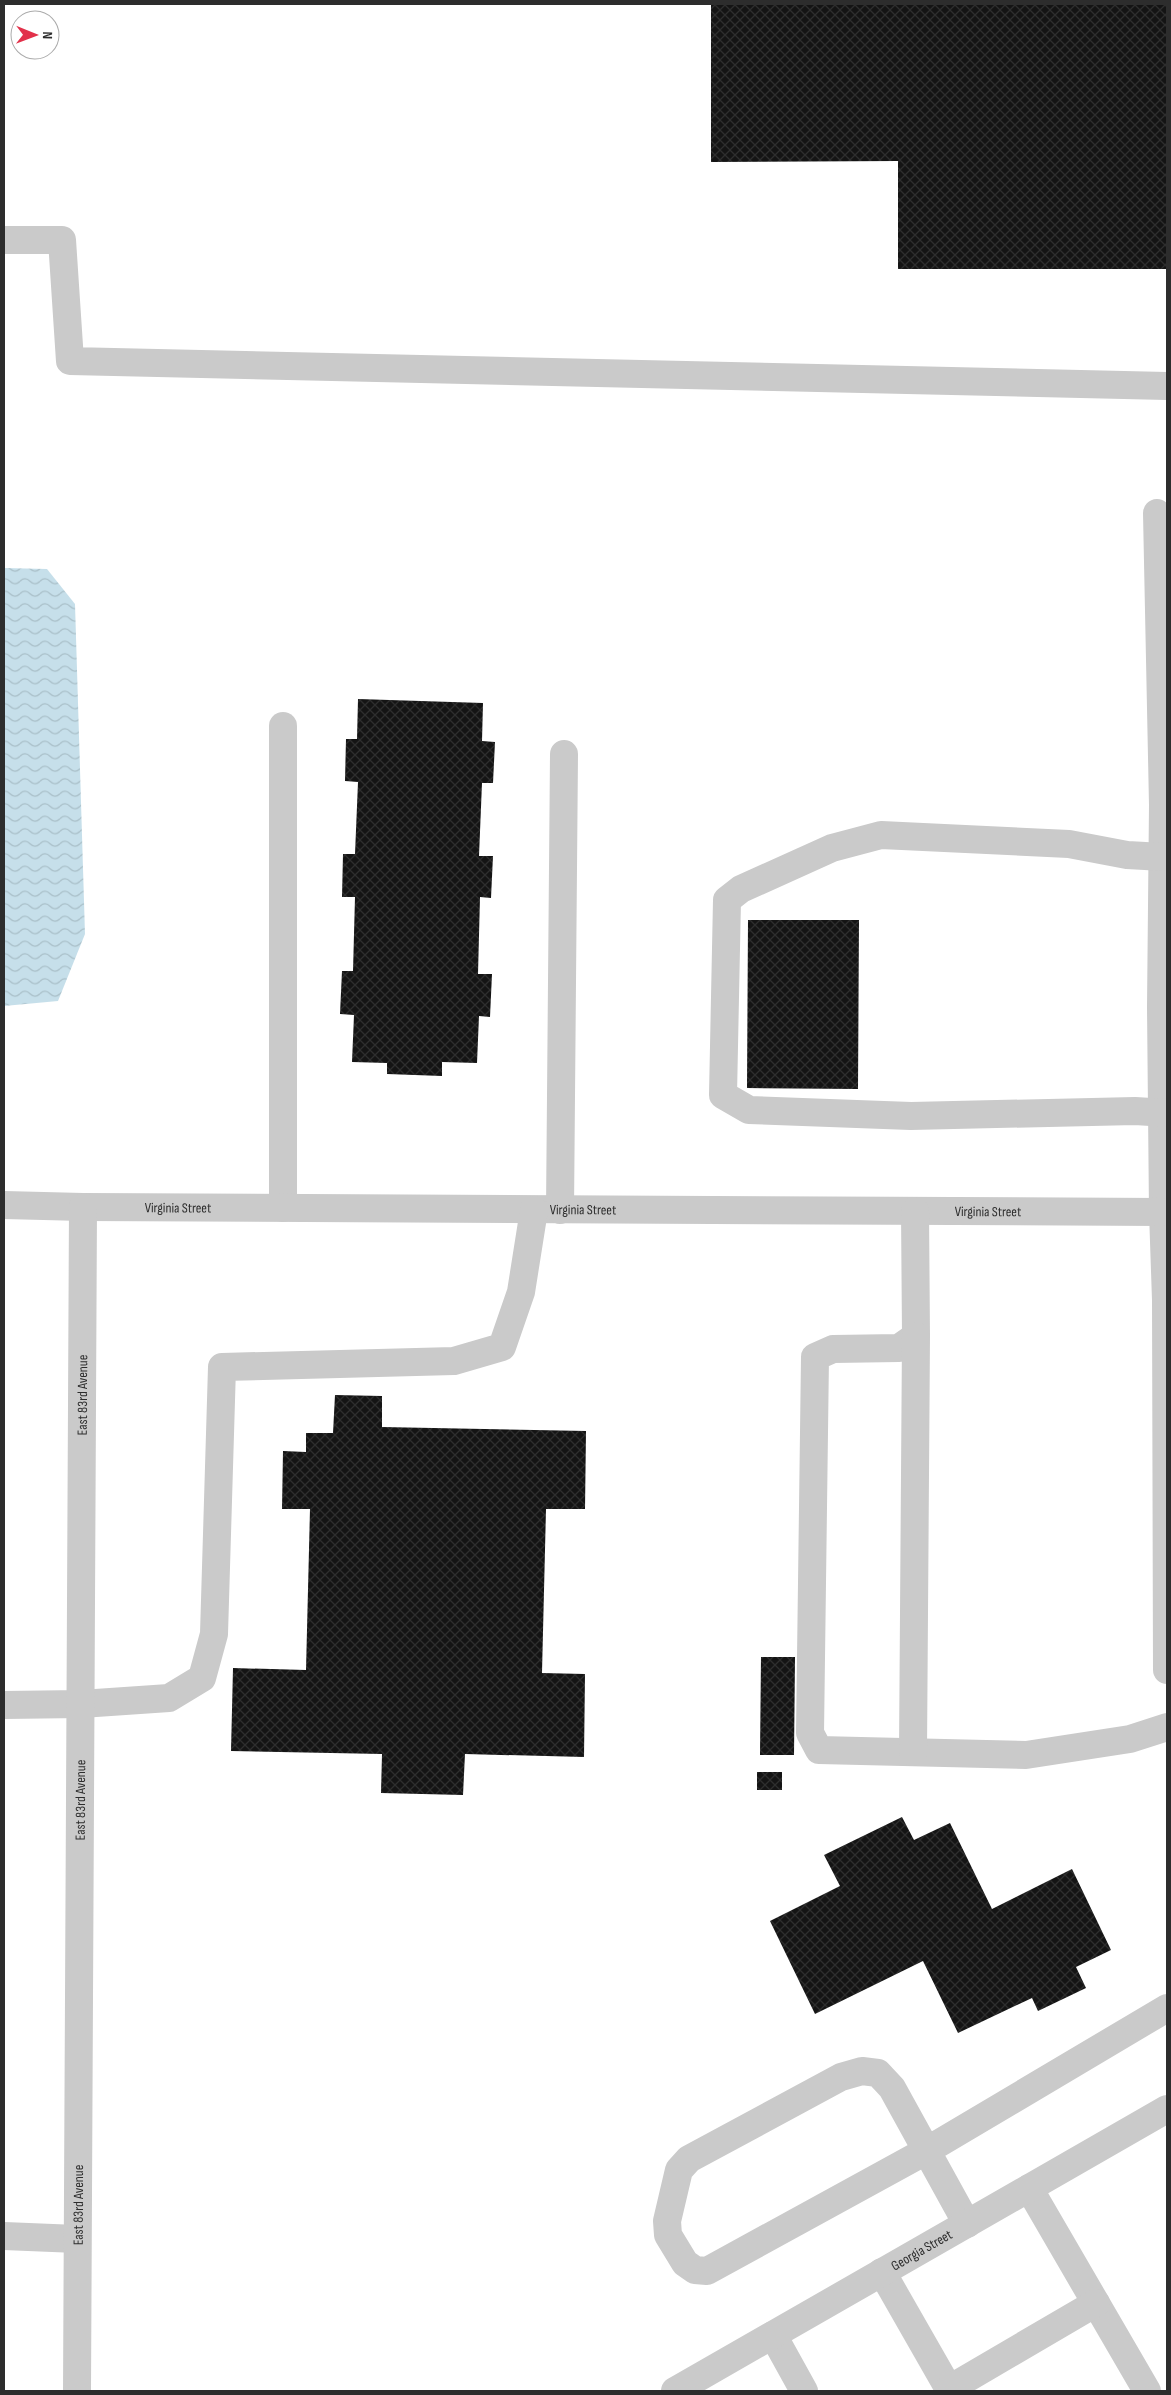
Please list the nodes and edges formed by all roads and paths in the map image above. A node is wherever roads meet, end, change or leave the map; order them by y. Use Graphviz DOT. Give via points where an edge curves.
graph roads {
  1 [pos="4,240"];
  2 [pos="1167,386"];
  3 [pos="1157,513"];
  4 [pos="283,726"];
  5 [pos="564,754"];
  6 [pos="1165,805"];
  7 [pos="1163,856"];
  8 [pos="1164,1006"];
  9 [pos="1165,1113"];
  10 [pos="4,1205"];
  11 [pos="83,1207"];
  12 [pos="283,1208"];
  13 [pos="546,1210"];
  14 [pos="916,1211"];
  15 [pos="1163,1212"];
  16 [pos="1167,1300"];
  17 [pos="916,1336"];
  18 [pos="1167,1448"];
  19 [pos="1167,1636"];
  20 [pos="1167,1670"];
  21 [pos="81,1704"];
  22 [pos="4,1705"];
  23 [pos="1167,1727"];
  24 [pos="913,1752"];
  25 [pos="1167,2008"];
  26 [pos="1164,2120"];
  27 [pos="926,2151"];
  28 [pos="1029,2188"];
  29 [pos="967,2224"];
  30 [pos="4,2236"];
  31 [pos="77,2239"];
  32 [pos="882,2272"];
  33 [pos="1096,2303"];
  34 [pos="772,2335"];
  35 [pos="949,2390"];
  36 [pos="77,2391"];
  37 [pos="675,2391"];
  38 [pos="804,2391"];
  39 [pos="1147,2391"];
  1 -- 2 [label="street" via="62,240 70,361"];
  3 -- 6 [label="street"];
  4 -- 12 [label="street"];
  5 -- 13 [label="street"];
  6 -- 7 [label="street"];
  7 -- 8 [label="street"];
  7 -- 9 [label="street" via="1127,856 1069,844 881,835 832,848 741,889 727,900 724,1095 749,1110 911,1116"];
  8 -- 9 [label="street"];
  9 -- 15 [label="street"];
  10 -- 11 [label="street, Virginia Street"];
  11 -- 12 [label="street, Virginia Street"];
  11 -- 21 [label="street, East 83rd Avenue"];
  12 -- 13 [label="street, Virginia Street"];
  13 -- 14 [label="street, Virginia Street"];
  13 -- 21 [label="street" via="502,1347 454,1360 222,1367 214,1634 202,1678 169,1698"];
  14 -- 15 [label="street, Virginia Street"];
  14 -- 17 [label="street"];
  15 -- 16 [label="street"];
  16 -- 18 [label="street"];
  17 -- 24 [label="street"];
  17 -- 24 [label="street" via="899,1348 833,1350 815,1357 810,1733 819,1750"];
  18 -- 19 [label="street"];
  19 -- 20 [label="street"];
  21 -- 22 [label="street"];
  21 -- 31 [label="street, East 83rd Avenue"];
  23 -- 24 [label="street" via="1130,1739 1026,1755"];
  25 -- 27 [label="street"];
  26 -- 28 [label="street, Georgia Street"];
  27 -- 27 [label="street" via="892,2088 878,2072 862,2071 841,2077 689,2159 679,2170 667,2221 668,2235 685,2263 694,2270 707,2271"];
  27 -- 29 [label="street"];
  28 -- 29 [label="street, Georgia Street"];
  28 -- 33 [label="street"];
  29 -- 32 [label="street, Georgia Street"];
  30 -- 31 [label="street"];
  31 -- 36 [label="street, East 83rd Avenue"];
  32 -- 34 [label="street, Georgia Street"];
  32 -- 35 [label="street"];
  33 -- 35 [label="street"];
  33 -- 39 [label="street"];
  34 -- 37 [label="street, Georgia Street"];
  34 -- 38 [label="street"];
}
